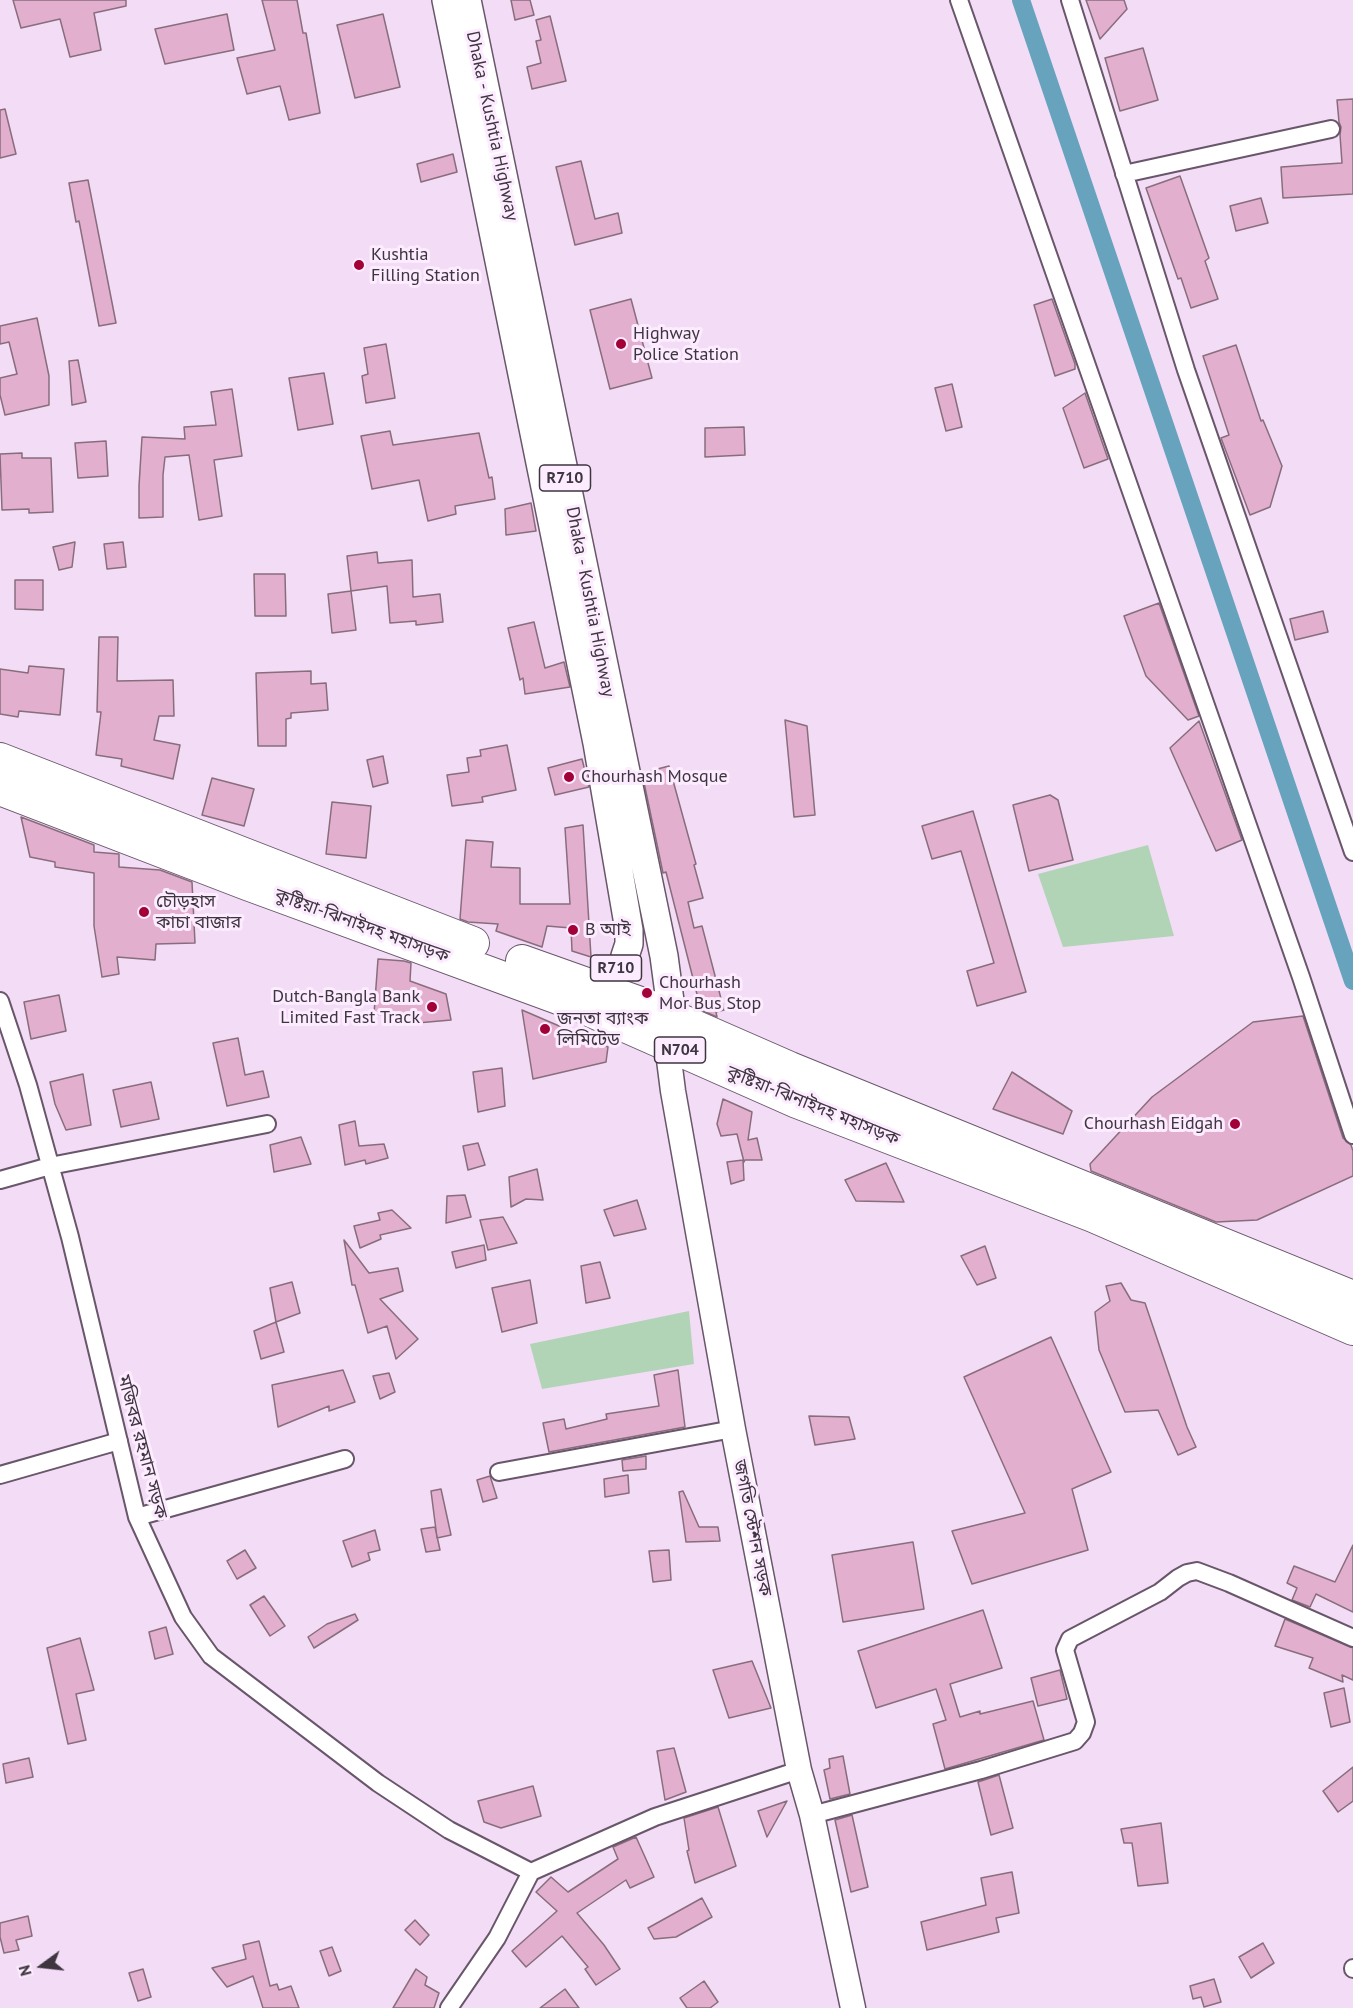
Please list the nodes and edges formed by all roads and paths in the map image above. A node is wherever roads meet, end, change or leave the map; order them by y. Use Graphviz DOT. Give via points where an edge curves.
graph roads {
  1 [pos="446,0"];
  2 [pos="466,0"];
  3 [pos="959,0"];
  4 [pos="1070,0"];
  5 [pos="1331,129"];
  6 [pos="490,163"];
  7 [pos="1124,174"];
  8 [pos="539,405"];
  9 [pos="0,759"];
  10 [pos="0,789"];
  11 [pos="1353,852"];
  12 [pos="663,956"];
  13 [pos="625,957"];
  14 [pos="590,997"];
  15 [pos="0,1001"];
  16 [pos="669,1030"];
  17 [pos="267,1124"];
  18 [pos="1353,1135"];
  19 [pos="50,1166"];
  20 [pos="0,1180"];
  21 [pos="1113,1212"];
  22 [pos="1353,1297"];
  23 [pos="1353,1329"];
  24 [pos="734,1429"];
  25 [pos="119,1441"];
  26 [pos="345,1459"];
  27 [pos="500,1472"];
  28 [pos="0,1475"];
  29 [pos="137,1516"];
  30 [pos="1353,1638"];
  31 [pos="799,1770"];
  32 [pos="812,1815"];
  33 [pos="531,1872"];
  34 [pos="449,2008"];
  35 [pos="853,2008"];
  1 -- 6 [label="main road, Dhaka - Kushtia Highway / R710"];
  2 -- 6 [label="main road, Dhaka - Kushtia Highway / R710"];
  3 -- 18 [label="street"];
  4 -- 7 [label="street"];
  5 -- 7 [label="street"];
  6 -- 8 [label="main road, Dhaka - Kushtia Highway / R710"];
  7 -- 11 [label="street" via="1186,370"];
  8 -- 12 [label="main road, Dhaka - Kushtia Highway / R710"];
  8 -- 13 [label="main road, Dhaka - Kushtia Highway / R710" via="629,930"];
  9 -- 14 [label="highway, কুষ্টিয়া-ঝিনাইদহ মহাসড়ক / N704" via="469,942"];
  10 -- 14 [label="highway, কুষ্টিয়া-ঝিনাইদহ মহাসড়ক / N704" via="247,884"];
  12 -- 13 [label="main road, R710"];
  12 -- 16 [label="main road, Dhaka - Kushtia Highway / R710"];
  13 -- 14 [label="main road, R710"];
  14 -- 16 [label="highway, কুষ্টিয়া-ঝিনাইদহ মহাসড়ক / N704"];
  15 -- 19 [label="street, মজিবর রহমান সড়ক"];
  16 -- 21 [label="highway, কুষ্টিয়া-ঝিনাইদহ মহাসড়ক / N704" via="797,1102"];
  16 -- 24 [label="street, জগতি স্টেশন সড়ক" via="673,1091"];
  17 -- 19 [label="street"];
  19 -- 20 [label="street"];
  19 -- 25 [label="street, মজিবর রহমান সড়ক"];
  21 -- 22 [label="highway, কুষ্টিয়া-ঝিনাইদহ মহাসড়ক / N704"];
  21 -- 23 [label="highway, কুষ্টিয়া-ঝিনাইদহ মহাসড়ক / N704"];
  24 -- 27 [label="street"];
  24 -- 31 [label="street, জগতি স্টেশন সড়ক"];
  25 -- 28 [label="street"];
  25 -- 29 [label="street, মজিবর রহমান সড়ক"];
  26 -- 29 [label="street"];
  29 -- 33 [label="street, মজিবর রহমান সড়ক" via="183,1617 211,1656 378,1784 449,1830"];
  30 -- 32 [label="street" via="1229,1583 1197,1571 1187,1573 1160,1592 1070,1639 1065,1650 1086,1722 1076,1742"];
  31 -- 32 [label="street, জগতি স্টেশন সড়ক"];
  31 -- 33 [label="street" via="655,1816"];
  32 -- 35 [label="street, জগতি স্টেশন সড়ক"];
  33 -- 34 [label="street" via="497,1938"];
}
